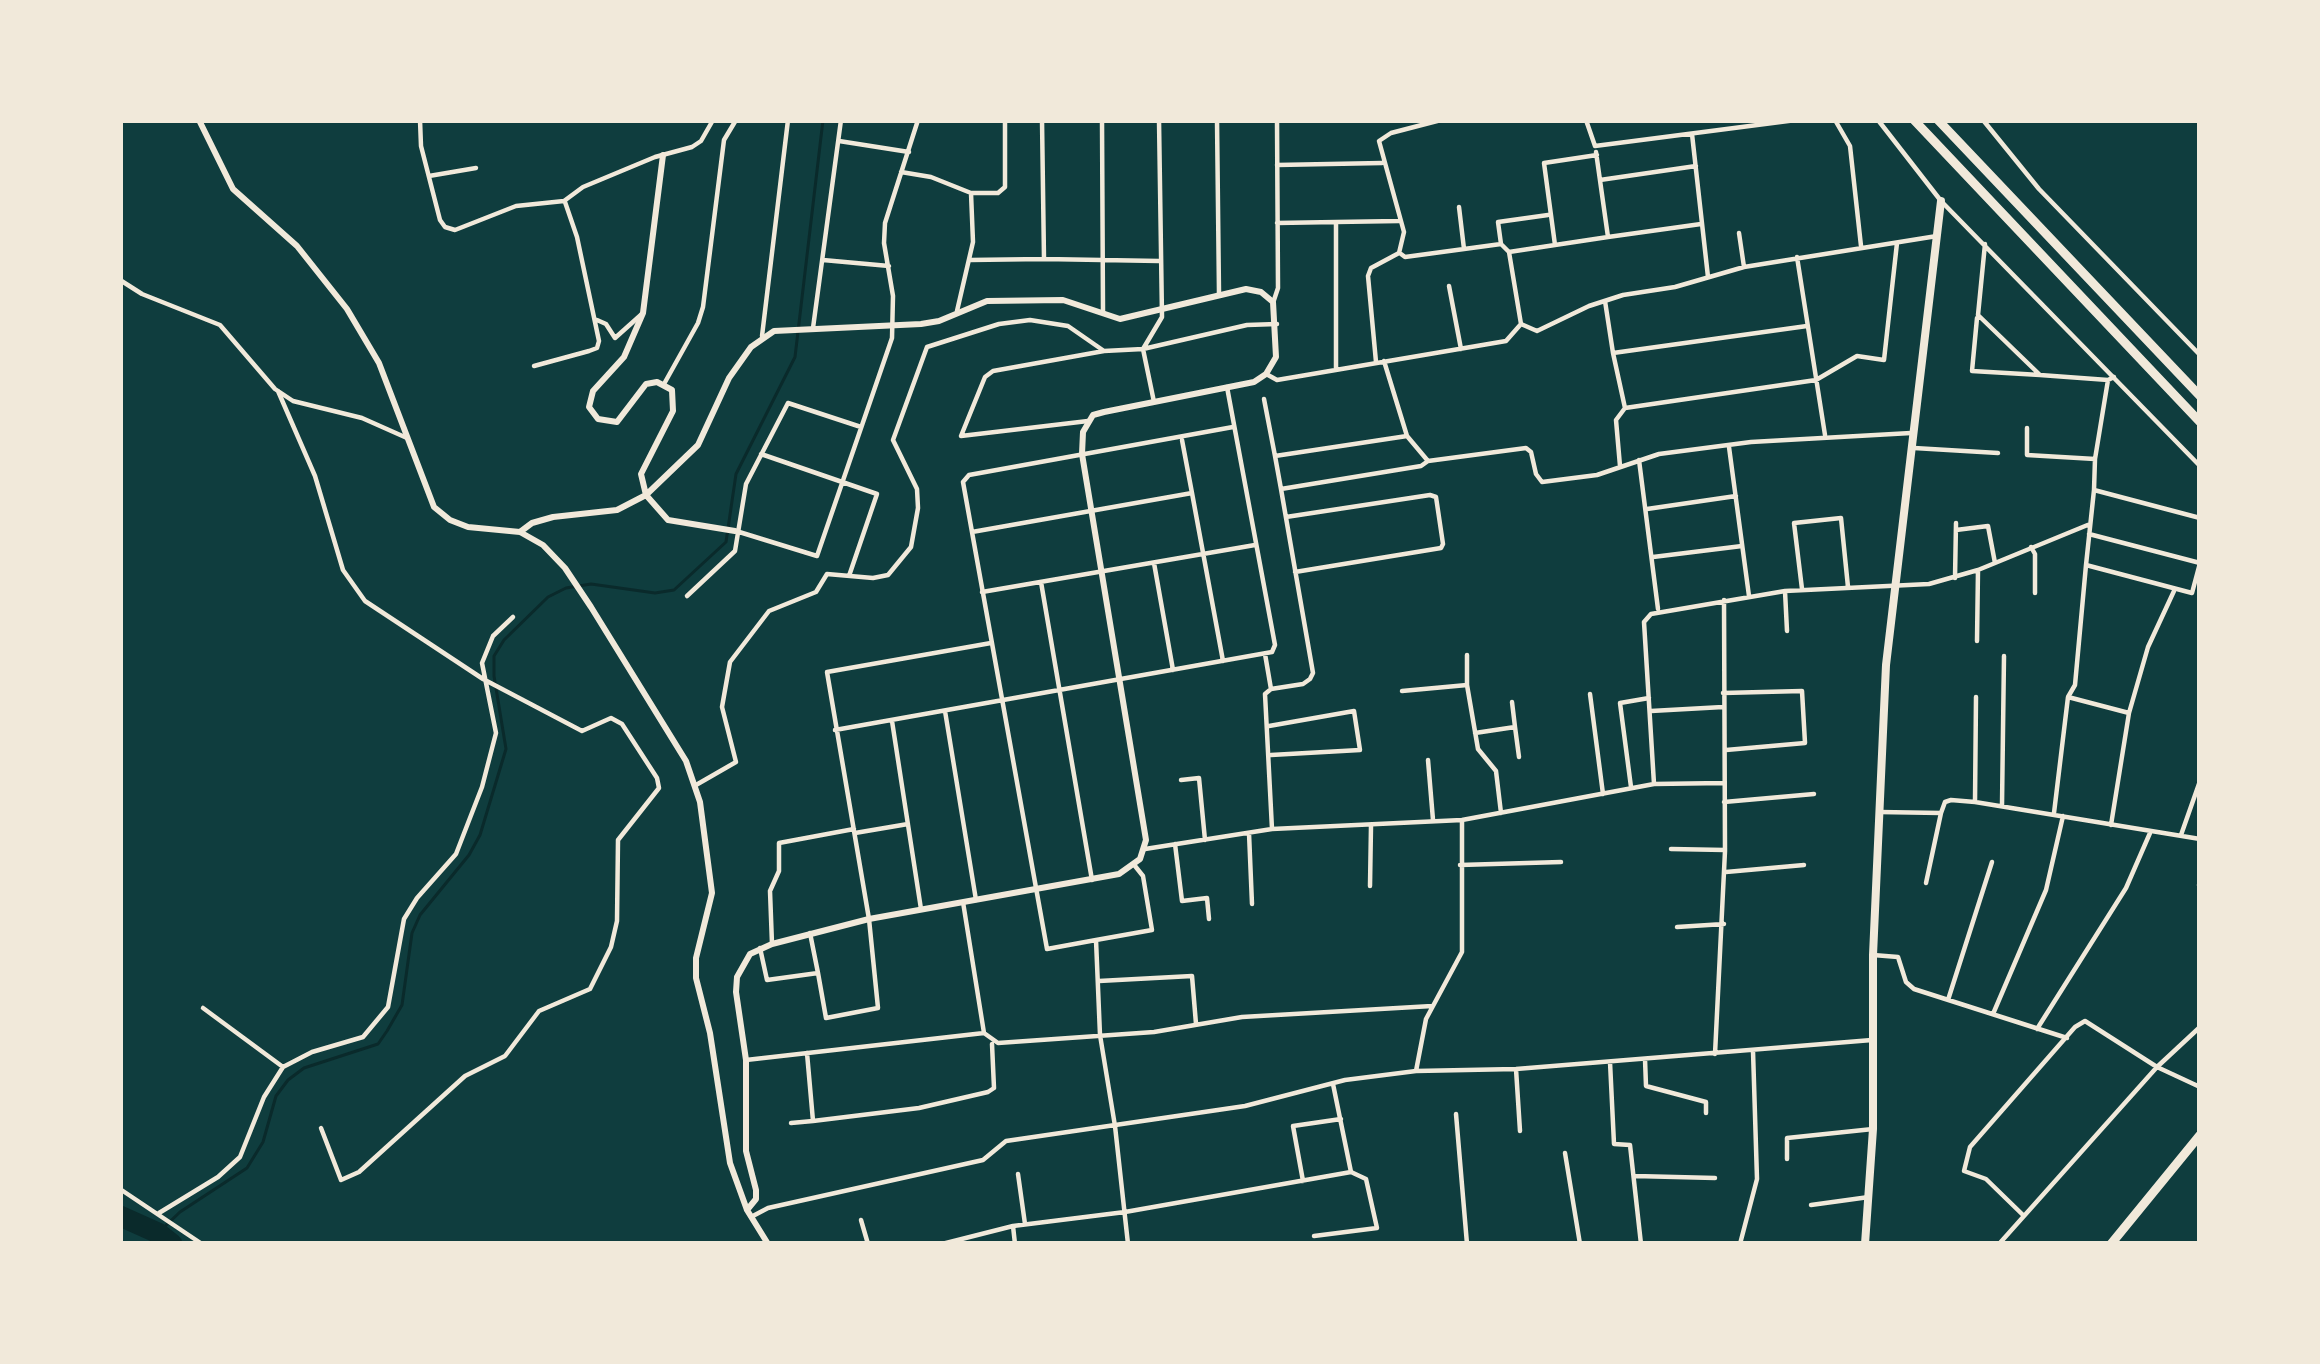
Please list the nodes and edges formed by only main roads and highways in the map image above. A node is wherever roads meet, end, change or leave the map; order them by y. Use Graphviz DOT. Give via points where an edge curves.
graph roads {
  1 [pos="1914,120"];
  2 [pos="1939,120"];
  3 [pos="1941,201"];
  4 [pos="2200,396"];
  5 [pos="2200,422"];
  6 [pos="2200,1135"];
  7 [pos="1865,1244"];
  8 [pos="2111,1244"];
  1 -- 5 [label="highway"];
  2 -- 4 [label="highway"];
  3 -- 7 [label="main road" via="1895,584"];
  6 -- 8 [label="highway"];
}
